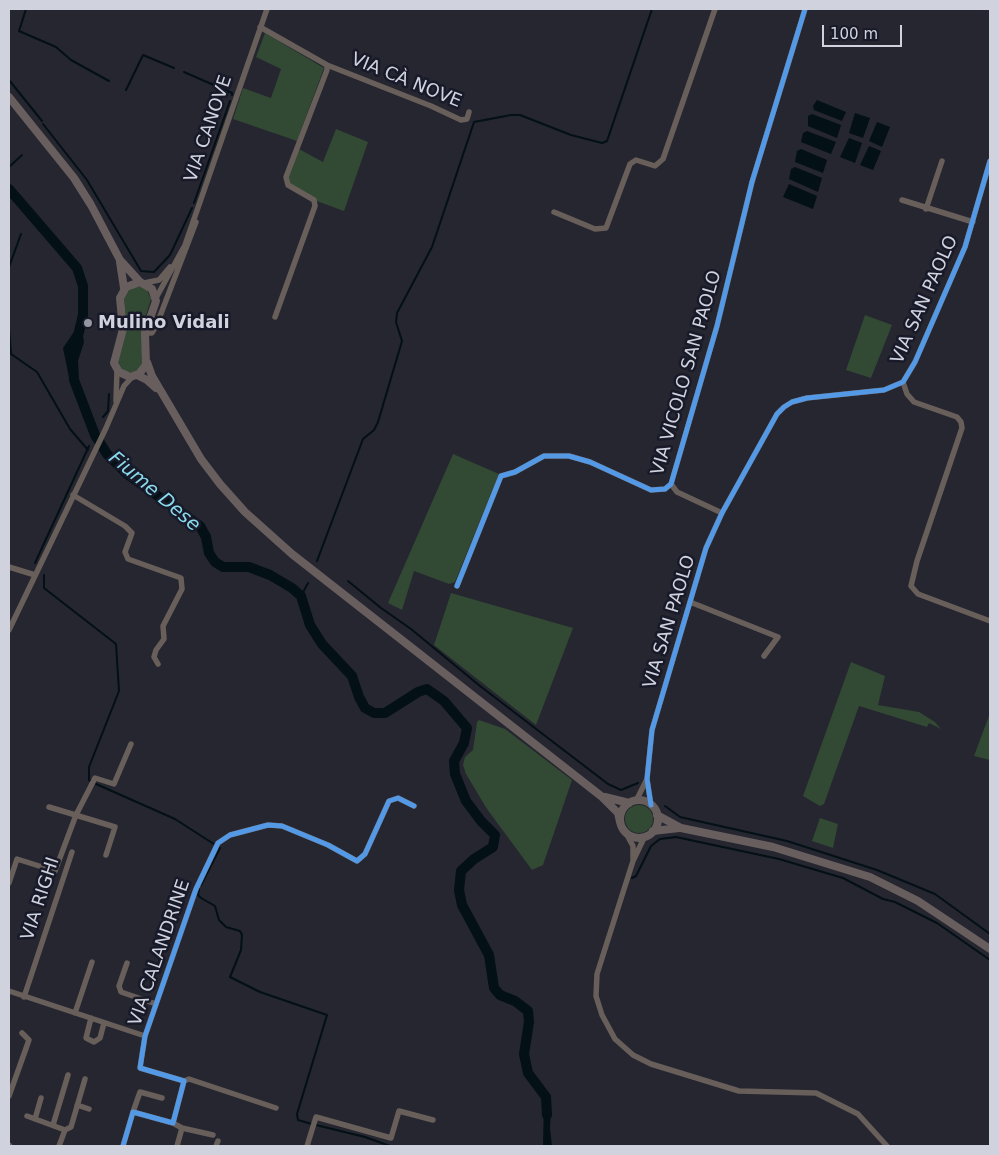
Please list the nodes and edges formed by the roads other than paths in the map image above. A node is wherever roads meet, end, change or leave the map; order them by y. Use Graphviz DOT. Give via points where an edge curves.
graph roads {
  1 [pos="267,9"];
  2 [pos="714,9"];
  3 [pos="805,9"];
  4 [pos="260,28"];
  5 [pos="327,65"];
  6 [pos="9,97"];
  7 [pos="469,112"];
  8 [pos="942,161"];
  9 [pos="990,161"];
  10 [pos="902,200"];
  11 [pos="926,208"];
  12 [pos="554,212"];
  13 [pos="196,222"];
  14 [pos="972,222"];
  15 [pos="178,258"];
  16 [pos="120,260"];
  17 [pos="142,282"];
  18 [pos="124,288"];
  19 [pos="156,298"];
  20 [pos="275,317"];
  21 [pos="145,333"];
  22 [pos="147,362"];
  23 [pos="117,369"];
  24 [pos="135,376"];
  25 [pos="902,382"];
  26 [pos="167,401"];
  27 [pos="115,410"];
  28 [pos="671,484"];
  29 [pos="73,495"];
  30 [pos="722,513"];
  31 [pos="9,567"];
  32 [pos="34,575"];
  33 [pos="457,586"];
  34 [pos="690,602"];
  35 [pos="990,621"];
  36 [pos="9,630"];
  37 [pos="764,656"];
  38 [pos="158,664"];
  39 [pos="131,744"];
  40 [pos="647,779"];
  41 [pos="601,796"];
  42 [pos="633,802"];
  43 [pos="651,805"];
  44 [pos="414,806"];
  45 [pos="49,808"];
  46 [pos="657,815"];
  47 [pos="76,816"];
  48 [pos="620,822"];
  49 [pos="681,828"];
  50 [pos="653,831"];
  51 [pos="627,835"];
  52 [pos="644,838"];
  53 [pos="72,852"];
  54 [pos="106,855"];
  55 [pos="633,862"];
  56 [pos="55,871"];
  57 [pos="65,874"];
  58 [pos="9,879"];
  59 [pos="990,949"];
  60 [pos="92,962"];
  61 [pos="127,963"];
  62 [pos="9,991"];
  63 [pos="24,997"];
  64 [pos="156,1004"];
  65 [pos="75,1013"];
  66 [pos="91,1018"];
  67 [pos="104,1022"];
  68 [pos="22,1032"];
  69 [pos="145,1036"];
  70 [pos="68,1075"];
  71 [pos="85,1079"];
  72 [pos="184,1082"];
  73 [pos="9,1092"];
  74 [pos="41,1098"];
  75 [pos="162,1098"];
  76 [pos="77,1106"];
  77 [pos="276,1108"];
  78 [pos="89,1109"];
  79 [pos="133,1112"];
  80 [pos="27,1116"];
  81 [pos="35,1119"];
  82 [pos="433,1120"];
  83 [pos="173,1123"];
  84 [pos="53,1125"];
  85 [pos="182,1128"];
  86 [pos="65,1130"];
  87 [pos="213,1135"];
  88 [pos="58,1146"];
  89 [pos="122,1146"];
  90 [pos="177,1146"];
  91 [pos="307,1146"];
  92 [pos="887,1146"];
  1 -- 4 [label="street, VIA CANOVE"];
  2 -- 12 [label="street" via="663,159 655,166 636,160 630,164 606,228 595,229"];
  3 -- 28 [label="street, VIA VICOLO SAN PAOLO" via="752,182 717,326"];
  4 -- 5 [label="street, VIA CÀ NOVE"];
  4 -- 15 [label="street, VIA CANOVE"];
  5 -- 7 [label="street, VIA CÀ NOVE" via="462,120 467,119"];
  5 -- 20 [label="street, VIA CÀ NOVE" via="286,177 288,185 314,200 315,206"];
  6 -- 16 [label="main road" via="84,192"];
  8 -- 11 [label="street"];
  9 -- 14 [label="street, VIA SAN PAOLO"];
  10 -- 11 [label="street"];
  11 -- 14 [label="street"];
  13 -- 21 [label="street" via="157,324 152,333"];
  14 -- 25 [label="street, VIA SAN PAOLO" via="965,247 915,362"];
  15 -- 17 [label="street, VIA CANOVE" via="159,280"];
  15 -- 19 [label="street, VIA CANOVE"];
  16 -- 17 [label="main road"];
  16 -- 18 [label="main road"];
  17 -- 18 [label="main road" via="131,283"];
  17 -- 19 [label="main road"];
  18 -- 23 [label="main road" via="120,298 123,329 114,358"];
  19 -- 21 [label="main road"];
  21 -- 22 [label="main road"];
  22 -- 24 [label="main road" via="144,370"];
  22 -- 26 [label="main road"];
  23 -- 24 [label="main road" via="125,376"];
  23 -- 27 [label="street"];
  24 -- 26 [label="main road" via="147,380"];
  24 -- 27 [label="street" via="124,386"];
  25 -- 30 [label="street, VIA SAN PAOLO" via="884,390 807,398 784,407 777,414"];
  25 -- 35 [label="street, VIA SAN PAOLO" via="914,402 957,417 962,428 911,586 918,594"];
  26 -- 41 [label="main road" via="210,473 260,527"];
  27 -- 29 [label="street"];
  28 -- 30 [label="street, VIA VICOLO SAN PAOLO" via="677,492"];
  28 -- 33 [label="street, VIA VICOLO SAN PAOLO" via="665,489 651,490 590,462 568,456 544,456 516,472 501,476"];
  29 -- 32 [label="street"];
  29 -- 38 [label="street" via="132,533 125,552 128,559 181,578 182,590 163,626 164,638 154,657"];
  30 -- 34 [label="street, VIA SAN PAOLO" via="706,548"];
  31 -- 32 [label="street"];
  32 -- 36 [label="street"];
  34 -- 37 [label="street" via="778,637"];
  34 -- 40 [label="street, VIA SAN PAOLO" via="652,730"];
  39 -- 47 [label="street" via="114,784 95,778"];
  40 -- 42 [label="street, VIA SAN PAOLO"];
  40 -- 43 [label="street, VIA SAN PAOLO"];
  41 -- 42 [label="main road"];
  41 -- 48 [label="main road" via="618,813"];
  42 -- 43 [label="main road"];
  42 -- 48 [label="main road" via="622,811"];
  43 -- 46 [label="main road"];
  44 -- 64 [label="street, VIA CALANDRINE" via="398,798 388,801 365,854 357,861 328,844 282,826 268,825 230,835 216,845 196,889"];
  45 -- 47 [label="street"];
  46 -- 49 [label="main road"];
  46 -- 50 [label="main road"];
  47 -- 54 [label="street" via="115,827"];
  47 -- 56 [label="street"];
  48 -- 51 [label="main road"];
  49 -- 50 [label="main road"];
  49 -- 59 [label="main road" via="773,847 870,877 918,901"];
  50 -- 52 [label="main road"];
  51 -- 52 [label="main road"];
  51 -- 55 [label="street" via="633,846"];
  52 -- 55 [label="street"];
  53 -- 57 [label="street, VIA RIGHI"];
  55 -- 92 [label="street" via="597,974 596,996 615,1039 633,1055 650,1064 690,1077 739,1090 816,1093 858,1114"];
  56 -- 57 [label="street"];
  56 -- 58 [label="street" via="17,859"];
  57 -- 63 [label="street, VIA RIGHI"];
  60 -- 65 [label="street"];
  61 -- 64 [label="street, VIA CALANDRINE" via="119,986 121,992"];
  62 -- 63 [label="street"];
  63 -- 65 [label="street"];
  64 -- 69 [label="street, VIA CALANDRINE"];
  65 -- 66 [label="street"];
  66 -- 67 [label="street"];
  66 -- 67 [label="street" via="86,1038 94,1042 98,1041"];
  67 -- 69 [label="street"];
  68 -- 73 [label="street" via="29,1040"];
  69 -- 72 [label="street, VIA CALANDRINE" via="140,1068"];
  70 -- 84 [label="street"];
  71 -- 76 [label="street"];
  72 -- 77 [label="street, VIA CALANDRINE" via="189,1079"];
  72 -- 83 [label="street"];
  74 -- 81 [label="street"];
  75 -- 79 [label="street" via="140,1092"];
  76 -- 78 [label="street"];
  76 -- 86 [label="street" via="71,1127"];
  79 -- 83 [label="street"];
  79 -- 89 [label="street"];
  80 -- 81 [label="street"];
  81 -- 84 [label="street"];
  82 -- 91 [label="street" via="399,1111 391,1138 316,1117"];
  83 -- 85 [label="street"];
  84 -- 86 [label="street"];
  85 -- 87 [label="street"];
  85 -- 90 [label="street"];
  86 -- 88 [label="street"];
}
